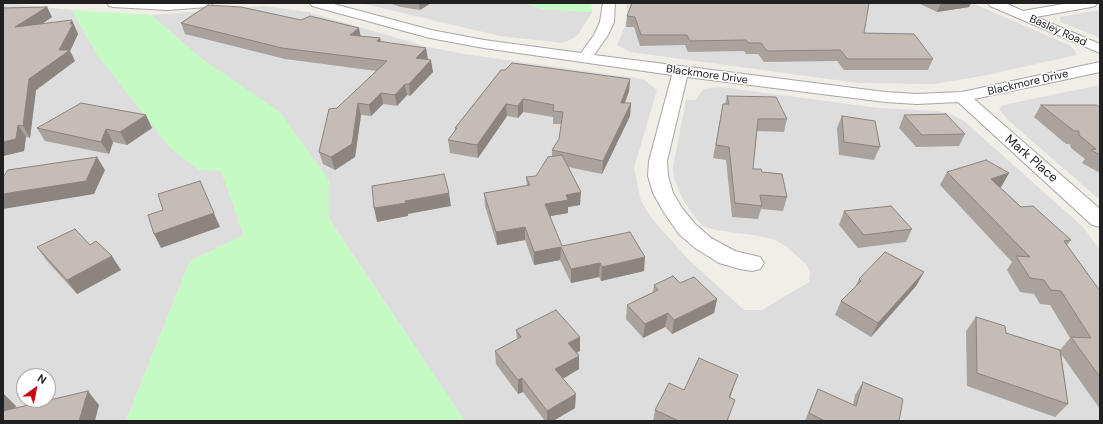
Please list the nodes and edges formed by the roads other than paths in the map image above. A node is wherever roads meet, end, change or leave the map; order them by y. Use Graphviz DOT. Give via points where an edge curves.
graph roads {
  1 [pos="113,3"];
  2 [pos="207,3"];
  3 [pos="316,3"];
  4 [pos="609,3"];
  5 [pos="994,3"];
  6 [pos="1091,3"];
  7 [pos="1023,15"];
  8 [pos="1100,49"];
  9 [pos="585,58"];
  10 [pos="1100,67"];
  11 [pos="682,72"];
  12 [pos="962,97"];
  13 [pos="1100,220"];
  14 [pos="752,263"];
  1 -- 2 [label="street" via="154,6"];
  3 -- 9 [label="street, Blackmore Drive" via="454,39"];
  4 -- 9 [label="street" via="607,22"];
  5 -- 7 [label="street, Basley Road"];
  6 -- 7 [label="street"];
  7 -- 8 [label="street, Basley Road"];
  9 -- 11 [label="street, Blackmore Drive"];
  10 -- 12 [label="street, Blackmore Drive"];
  11 -- 12 [label="street, Blackmore Drive" via="885,97"];
  11 -- 14 [label="street" via="658,161 658,176 663,193 687,229 703,243 727,257"];
  12 -- 13 [label="street, Mark Place"];
}
